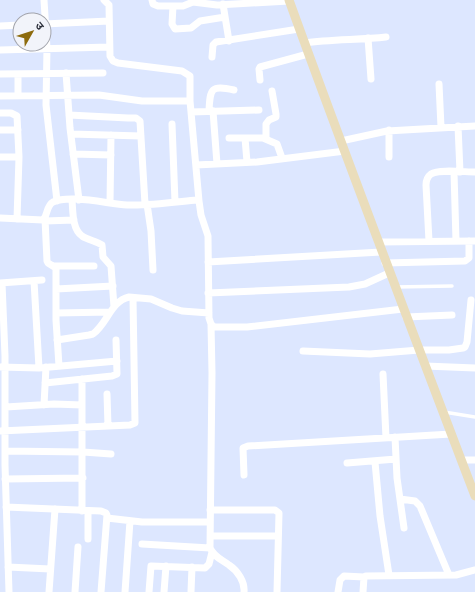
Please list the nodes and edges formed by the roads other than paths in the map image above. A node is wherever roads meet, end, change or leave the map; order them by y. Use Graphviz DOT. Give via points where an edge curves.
graph roads {
  1 [pos="44,0"];
  2 [pos="104,0"];
  3 [pos="152,0"];
  4 [pos="289,0"];
  5 [pos="223,4"];
  6 [pos="173,6"];
  7 [pos="44,12"];
  8 [pos="225,17"];
  9 [pos="109,21"];
  10 [pos="52,24"];
  11 [pos="12,25"];
  12 [pos="0,26"];
  13 [pos="299,29"];
  14 [pos="386,36"];
  15 [pos="368,38"];
  16 [pos="229,41"];
  17 [pos="304,43"];
  18 [pos="110,47"];
  19 [pos="52,48"];
  20 [pos="12,49"];
  21 [pos="0,50"];
  22 [pos="47,52"];
  23 [pos="308,54"];
  24 [pos="212,57"];
  25 [pos="66,73"];
  26 [pos="104,73"];
  27 [pos="0,74"];
  28 [pos="18,74"];
  29 [pos="46,74"];
  30 [pos="371,79"];
  31 [pos="260,80"];
  32 [pos="439,84"];
  33 [pos="234,90"];
  34 [pos="272,91"];
  35 [pos="46,95"];
  36 [pos="67,95"];
  37 [pos="0,96"];
  38 [pos="18,96"];
  39 [pos="190,101"];
  40 [pos="259,110"];
  41 [pos="211,111"];
  42 [pos="191,112"];
  43 [pos="0,113"];
  44 [pos="69,115"];
  45 [pos="172,124"];
  46 [pos="458,126"];
  47 [pos="475,126"];
  48 [pos="441,127"];
  49 [pos="0,130"];
  50 [pos="18,130"];
  51 [pos="389,130"];
  52 [pos="71,134"];
  53 [pos="111,135"];
  54 [pos="142,136"];
  55 [pos="229,138"];
  56 [pos="246,138"];
  57 [pos="266,139"];
  58 [pos="341,141"];
  59 [pos="345,151"];
  60 [pos="73,154"];
  61 [pos="111,155"];
  62 [pos="0,157"];
  63 [pos="19,157"];
  64 [pos="389,157"];
  65 [pos="282,158"];
  66 [pos="247,162"];
  67 [pos="217,164"];
  68 [pos="196,165"];
  69 [pos="457,172"];
  70 [pos="475,172"];
  71 [pos="76,200"];
  72 [pos="57,201"];
  73 [pos="199,201"];
  74 [pos="175,202"];
  75 [pos="110,203"];
  76 [pos="146,204"];
  77 [pos="0,218"];
  78 [pos="18,219"];
  79 [pos="45,220"];
  80 [pos="74,220"];
  81 [pos="429,241"];
  82 [pos="456,241"];
  83 [pos="472,241"];
  84 [pos="378,242"];
  85 [pos="381,252"];
  86 [pos="208,262"];
  87 [pos="385,263"];
  88 [pos="54,266"];
  89 [pos="94,266"];
  90 [pos="153,270"];
  91 [pos="389,273"];
  92 [pos="42,280"];
  93 [pos="34,281"];
  94 [pos="1,283"];
  95 [pos="113,286"];
  96 [pos="452,286"];
  97 [pos="394,287"];
  98 [pos="56,289"];
  99 [pos="208,293"];
  100 [pos="133,298"];
  101 [pos="471,300"];
  102 [pos="112,310"];
  103 [pos="56,313"];
  104 [pos="209,313"];
  105 [pos="404,313"];
  106 [pos="452,315"];
  107 [pos="472,316"];
  108 [pos="211,324"];
  109 [pos="57,340"];
  110 [pos="116,340"];
  111 [pos="419,350"];
  112 [pos="303,351"];
  113 [pos="117,361"];
  114 [pos="59,366"];
  115 [pos="425,366"];
  116 [pos="3,367"];
  117 [pos="42,367"];
  118 [pos="475,368"];
  119 [pos="383,374"];
  120 [pos="82,379"];
  121 [pos="45,383"];
  122 [pos="107,394"];
  123 [pos="44,405"];
  124 [pos="82,405"];
  125 [pos="6,407"];
  126 [pos="443,412"];
  127 [pos="475,417"];
  128 [pos="108,426"];
  129 [pos="82,428"];
  130 [pos="3,431"];
  131 [pos="451,434"];
  132 [pos="386,438"];
  133 [pos="395,438"];
  134 [pos="5,451"];
  135 [pos="83,452"];
  136 [pos="111,454"];
  137 [pos="396,459"];
  138 [pos="461,460"];
  139 [pos="475,460"];
  140 [pos="375,462"];
  141 [pos="347,463"];
  142 [pos="244,475"];
  143 [pos="83,478"];
  144 [pos="5,479"];
  145 [pos="475,496"];
  146 [pos="400,499"];
  147 [pos="6,507"];
  148 [pos="54,510"];
  149 [pos="210,510"];
  150 [pos="85,511"];
  151 [pos="106,518"];
  152 [pos="130,521"];
  153 [pos="210,522"];
  154 [pos="404,528"];
  155 [pos="211,536"];
  156 [pos="278,536"];
  157 [pos="88,539"];
  158 [pos="142,544"];
  159 [pos="78,547"];
  160 [pos="211,550"];
  161 [pos="166,566"];
  162 [pos="8,567"];
  163 [pos="192,567"];
  164 [pos="50,569"];
  165 [pos="475,570"];
  166 [pos="389,575"];
  167 [pos="449,575"];
  168 [pos="364,577"];
  169 [pos="9,592"];
  170 [pos="49,592"];
  171 [pos="76,592"];
  172 [pos="101,592"];
  173 [pos="125,592"];
  174 [pos="149,592"];
  175 [pos="164,592"];
  176 [pos="191,592"];
  177 [pos="244,592"];
  178 [pos="277,592"];
  179 [pos="338,592"];
  180 [pos="363,592"];
  1 -- 7 [label="street"];
  2 -- 9 [label="street" via="109,4"];
  3 -- 6 [label="street" via="155,5"];
  4 -- 5 [label="street"];
  4 -- 13 [label="street"];
  5 -- 6 [label="street" via="193,2"];
  5 -- 8 [label="street"];
  6 -- 8 [label="street" via="172,24 175,29 193,27 200,21"];
  8 -- 16 [label="street"];
  9 -- 10 [label="street"];
  9 -- 18 [label="street"];
  11 -- 12 [label="street"];
  13 -- 16 [label="street"];
  13 -- 17 [label="street"];
  14 -- 15 [label="street"];
  15 -- 17 [label="street"];
  15 -- 30 [label="street"];
  16 -- 24 [label="street" via="214,43"];
  17 -- 23 [label="street"];
  18 -- 19 [label="street"];
  18 -- 39 [label="street" via="111,58 118,63 189,74"];
  20 -- 21 [label="street"];
  22 -- 29 [label="street"];
  23 -- 31 [label="street" via="260,67"];
  23 -- 58 [label="street"];
  25 -- 26 [label="street"];
  25 -- 29 [label="street"];
  25 -- 36 [label="street"];
  27 -- 28 [label="street"];
  28 -- 29 [label="street"];
  28 -- 38 [label="street"];
  29 -- 35 [label="street"];
  32 -- 48 [label="street"];
  33 -- 41 [label="street" via="214,88"];
  34 -- 57 [label="street" via="276,117 266,124"];
  35 -- 36 [label="street"];
  35 -- 38 [label="street"];
  35 -- 72 [label="street"];
  36 -- 39 [label="street" via="142,101"];
  36 -- 44 [label="street"];
  37 -- 38 [label="street"];
  39 -- 42 [label="street"];
  40 -- 41 [label="street"];
  41 -- 42 [label="street"];
  41 -- 67 [label="street"];
  42 -- 68 [label="street"];
  43 -- 50 [label="street" via="16,114"];
  44 -- 52 [label="street"];
  44 -- 54 [label="street" via="136,118 141,123"];
  45 -- 74 [label="street"];
  46 -- 47 [label="street"];
  46 -- 48 [label="street"];
  46 -- 69 [label="street"];
  48 -- 51 [label="street"];
  49 -- 50 [label="street"];
  50 -- 63 [label="street"];
  51 -- 58 [label="street"];
  51 -- 64 [label="street"];
  52 -- 53 [label="street"];
  52 -- 60 [label="street"];
  53 -- 54 [label="street"];
  53 -- 61 [label="street"];
  54 -- 76 [label="street"];
  55 -- 56 [label="street"];
  56 -- 57 [label="street"];
  56 -- 66 [label="street"];
  57 -- 65 [label="street" via="277,144"];
  58 -- 59 [label="street"];
  59 -- 65 [label="street"];
  59 -- 84 [label="street"];
  60 -- 61 [label="street"];
  60 -- 71 [label="street"];
  61 -- 75 [label="street"];
  62 -- 63 [label="street"];
  63 -- 78 [label="street"];
  65 -- 66 [label="street"];
  66 -- 67 [label="street"];
  67 -- 68 [label="street"];
  68 -- 73 [label="street"];
  69 -- 70 [label="street"];
  69 -- 81 [label="street" via="430,174 426,180"];
  69 -- 82 [label="street"];
  71 -- 72 [label="street"];
  71 -- 75 [label="street"];
  71 -- 80 [label="street"];
  72 -- 79 [label="street" via="50,205"];
  73 -- 74 [label="street"];
  73 -- 86 [label="street" via="208,236"];
  74 -- 76 [label="street"];
  75 -- 76 [label="street"];
  76 -- 90 [label="street" via="151,231"];
  77 -- 78 [label="street"];
  78 -- 79 [label="street"];
  79 -- 80 [label="street"];
  79 -- 88 [label="street" via="47,261"];
  80 -- 95 [label="street" via="82,236 102,245 103,258 111,266"];
  81 -- 82 [label="street"];
  81 -- 84 [label="street"];
  82 -- 83 [label="street"];
  83 -- 87 [label="street" via="469,258 465,261"];
  84 -- 85 [label="street"];
  85 -- 86 [label="street"];
  85 -- 87 [label="street"];
  86 -- 99 [label="street"];
  87 -- 91 [label="street"];
  88 -- 89 [label="street"];
  88 -- 98 [label="street"];
  91 -- 97 [label="street"];
  91 -- 99 [label="street" via="365,284 349,287"];
  92 -- 93 [label="street"];
  93 -- 94 [label="street"];
  93 -- 117 [label="street"];
  94 -- 116 [label="street"];
  95 -- 98 [label="street"];
  95 -- 102 [label="street"];
  96 -- 97 [label="lane"];
  97 -- 105 [label="street"];
  98 -- 103 [label="street"];
  99 -- 104 [label="street"];
  100 -- 102 [label="street" via="126,298"];
  100 -- 104 [label="street" via="151,299 182,311"];
  100 -- 128 [label="street" via="135,423"];
  101 -- 107 [label="street"];
  102 -- 103 [label="street"];
  102 -- 109 [label="street" via="93,334"];
  103 -- 109 [label="street"];
  104 -- 108 [label="street"];
  105 -- 106 [label="street"];
  105 -- 108 [label="street" via="247,327 217,328"];
  105 -- 111 [label="street"];
  107 -- 111 [label="street" via="465,347"];
  108 -- 149 [label="street"];
  109 -- 114 [label="street"];
  110 -- 113 [label="street"];
  111 -- 112 [label="street" via="370,354"];
  111 -- 115 [label="street"];
  113 -- 114 [label="street"];
  113 -- 120 [label="street" via="117,374"];
  114 -- 117 [label="street"];
  115 -- 118 [label="street"];
  115 -- 126 [label="street"];
  116 -- 117 [label="street"];
  116 -- 125 [label="street"];
  117 -- 121 [label="street"];
  119 -- 132 [label="street"];
  120 -- 121 [label="street"];
  120 -- 124 [label="street"];
  121 -- 123 [label="street"];
  122 -- 128 [label="street"];
  123 -- 124 [label="street"];
  123 -- 125 [label="street"];
  124 -- 129 [label="street"];
  125 -- 130 [label="street"];
  126 -- 127 [label="lane"];
  126 -- 131 [label="street"];
  128 -- 129 [label="street"];
  129 -- 130 [label="street"];
  129 -- 135 [label="street"];
  130 -- 134 [label="street"];
  131 -- 133 [label="street"];
  131 -- 138 [label="street"];
  132 -- 133 [label="street"];
  132 -- 142 [label="street" via="248,446 244,448"];
  133 -- 137 [label="street"];
  134 -- 135 [label="street"];
  134 -- 144 [label="street"];
  135 -- 136 [label="street"];
  135 -- 143 [label="street"];
  137 -- 140 [label="street"];
  137 -- 146 [label="street"];
  138 -- 139 [label="street"];
  138 -- 145 [label="street"];
  140 -- 141 [label="street"];
  140 -- 166 [label="street"];
  143 -- 144 [label="street"];
  143 -- 150 [label="street"];
  144 -- 147 [label="street"];
  146 -- 154 [label="street"];
  146 -- 167 [label="street" via="416,501 420,506"];
  147 -- 148 [label="street"];
  147 -- 162 [label="street"];
  148 -- 150 [label="street"];
  148 -- 164 [label="street"];
  149 -- 153 [label="street"];
  149 -- 156 [label="street" via="277,511"];
  150 -- 151 [label="street" via="103,512 107,515"];
  150 -- 157 [label="street"];
  151 -- 152 [label="street"];
  151 -- 172 [label="street"];
  152 -- 153 [label="street"];
  152 -- 173 [label="street"];
  153 -- 155 [label="street"];
  155 -- 156 [label="street"];
  155 -- 160 [label="street"];
  156 -- 178 [label="street"];
  158 -- 160 [label="street"];
  159 -- 171 [label="street"];
  160 -- 163 [label="street" via="208,567"];
  160 -- 177 [label="street" via="216,557 235,570 244,584"];
  161 -- 163 [label="street"];
  161 -- 174 [label="street" via="151,566"];
  161 -- 175 [label="street"];
  162 -- 164 [label="street"];
  162 -- 169 [label="street"];
  163 -- 176 [label="street"];
  164 -- 170 [label="street"];
  165 -- 167 [label="street"];
  166 -- 167 [label="street"];
  166 -- 168 [label="street"];
  168 -- 179 [label="street" via="344,576 340,580"];
  168 -- 180 [label="street"];
}
